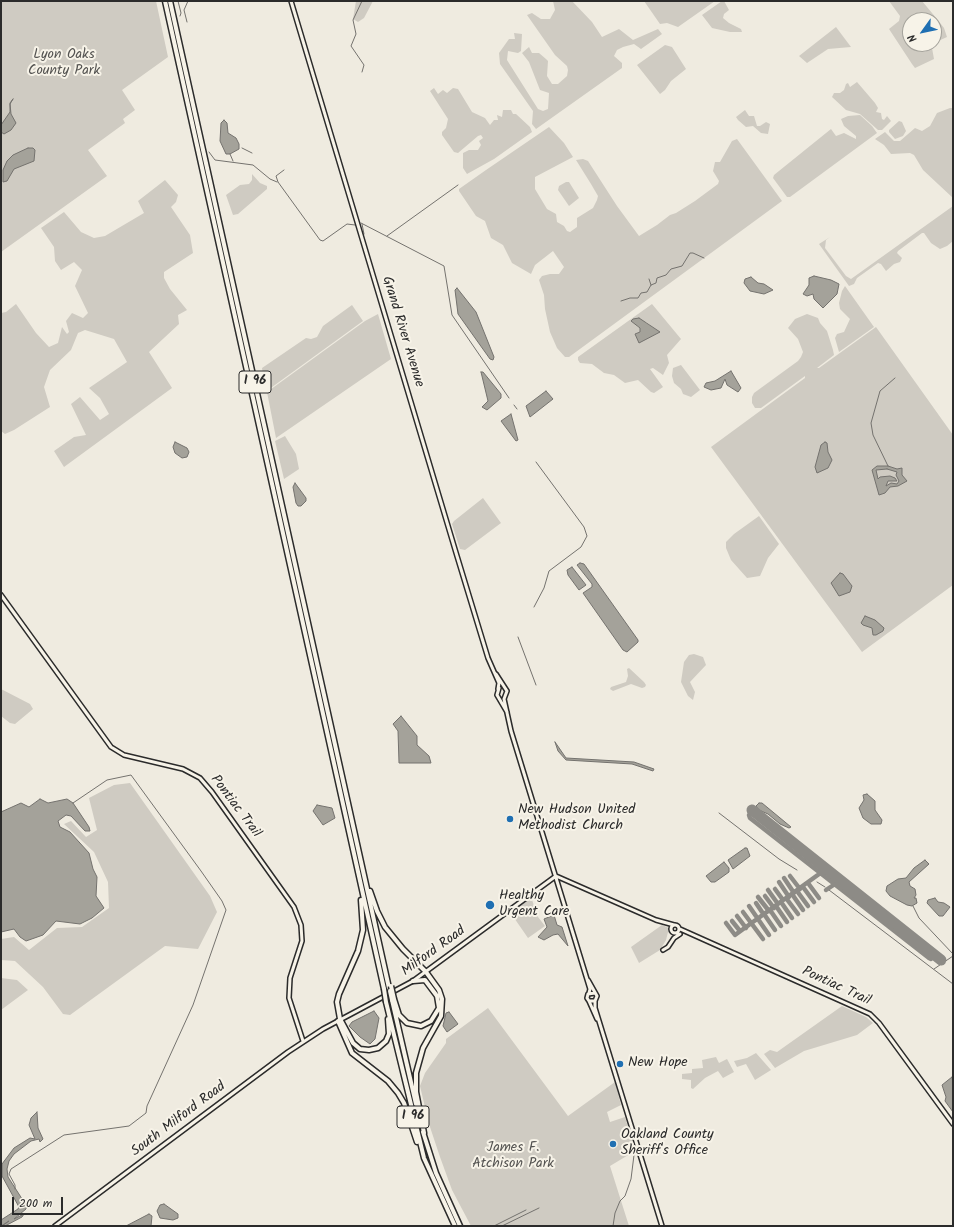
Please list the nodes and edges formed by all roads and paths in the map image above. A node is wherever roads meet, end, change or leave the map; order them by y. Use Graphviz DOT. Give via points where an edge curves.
graph roads {
  1 [pos="165,1"];
  2 [pos="170,1"];
  3 [pos="291,1"];
  4 [pos="1,595"];
  5 [pos="493,669"];
  6 [pos="504,688"];
  7 [pos="498,689"];
  8 [pos="499,697"];
  9 [pos="505,697"];
  10 [pos="507,712"];
  11 [pos="361,858"];
  12 [pos="355,860"];
  13 [pos="556,876"];
  14 [pos="673,926"];
  15 [pos="680,929"];
  16 [pos="678,934"];
  17 [pos="689,934"];
  18 [pos="663,950"];
  19 [pos="426,972"];
  20 [pos="587,979"];
  21 [pos="413,981"];
  22 [pos="589,993"];
  23 [pos="595,993"];
  24 [pos="393,1000"];
  25 [pos="589,1001"];
  26 [pos="595,1001"];
  27 [pos="386,1003"];
  28 [pos="339,1020"];
  29 [pos="601,1024"];
  30 [pos="317,1033"];
  31 [pos="304,1041"];
  32 [pos="953,1124"];
  33 [pos="424,1133"];
  34 [pos="424,1158"];
  35 [pos="55,1226"];
  36 [pos="455,1226"];
  37 [pos="460,1226"];
  38 [pos="662,1226"];
  1 -- 12 [label="highway, I 96"];
  2 -- 11 [label="highway, I 96"];
  3 -- 5 [label="main road, Grand River Avenue" via="456,556"];
  4 -- 31 [label="main road, Pontiac Trail" via="111,747 124,755 183,769 200,778 294,907 301,924 302,941 290,978 289,998"];
  5 -- 6 [label="main road, Grand River Avenue"];
  5 -- 7 [label="main road, Grand River Avenue" via="499,683"];
  6 -- 7 [label="main road"];
  6 -- 9 [label="main road" via="507,692"];
  7 -- 8 [label="main road"];
  8 -- 9 [label="main road"];
  8 -- 10 [label="main road"];
  9 -- 10 [label="main road"];
  10 -- 13 [label="main road"];
  11 -- 19 [label="highway" via="381,920"];
  11 -- 24 [label="highway, I 96, bridge"];
  12 -- 27 [label="highway, I 96, bridge"];
  12 -- 28 [label="highway" via="363,907 363,930 358,951 339,994"];
  13 -- 14 [label="main road"];
  13 -- 19 [label="main road, Milford Road"];
  13 -- 20 [label="main road"];
  14 -- 15 [label="main road, Pontiac Trail"];
  14 -- 16 [label="main road" via="673,932"];
  15 -- 16 [label="main road"];
  15 -- 17 [label="main road, Pontiac Trail"];
  16 -- 17 [label="main road, Pontiac Trail"];
  16 -- 18 [label="main road"];
  17 -- 32 [label="main road, Pontiac Trail" via="870,1014"];
  19 -- 21 [label="main road, Milford Road"];
  19 -- 33 [label="highway" via="441,995 443,1009 423,1048 416,1073 416,1092"];
  20 -- 22 [label="main road"];
  20 -- 23 [label="main road"];
  21 -- 24 [label="highway" via="425,980 437,996 438,1008 431,1021 421,1026 407,1022 399,1014"];
  21 -- 28 [label="main road, Milford Road"];
  22 -- 23 [label="main road"];
  22 -- 25 [label="main road"];
  23 -- 26 [label="main road"];
  24 -- 33 [label="highway, I 96" via="410,1082"];
  25 -- 26 [label="main road"];
  25 -- 29 [label="main road"];
  26 -- 29 [label="main road"];
  27 -- 28 [label="highway" via="388,1037 384,1044 375,1050 356,1046"];
  27 -- 34 [label="highway, I 96"];
  28 -- 30 [label="main road, Milford Road"];
  28 -- 34 [label="highway" via="352,1053 388,1081 404,1102"];
  29 -- 38 [label="main road"];
  30 -- 31 [label="main road, South Milford Road"];
  31 -- 35 [label="main road, South Milford Road"];
  33 -- 37 [label="highway, I 96" via="436,1173"];
  34 -- 36 [label="highway, I 96"];
}
